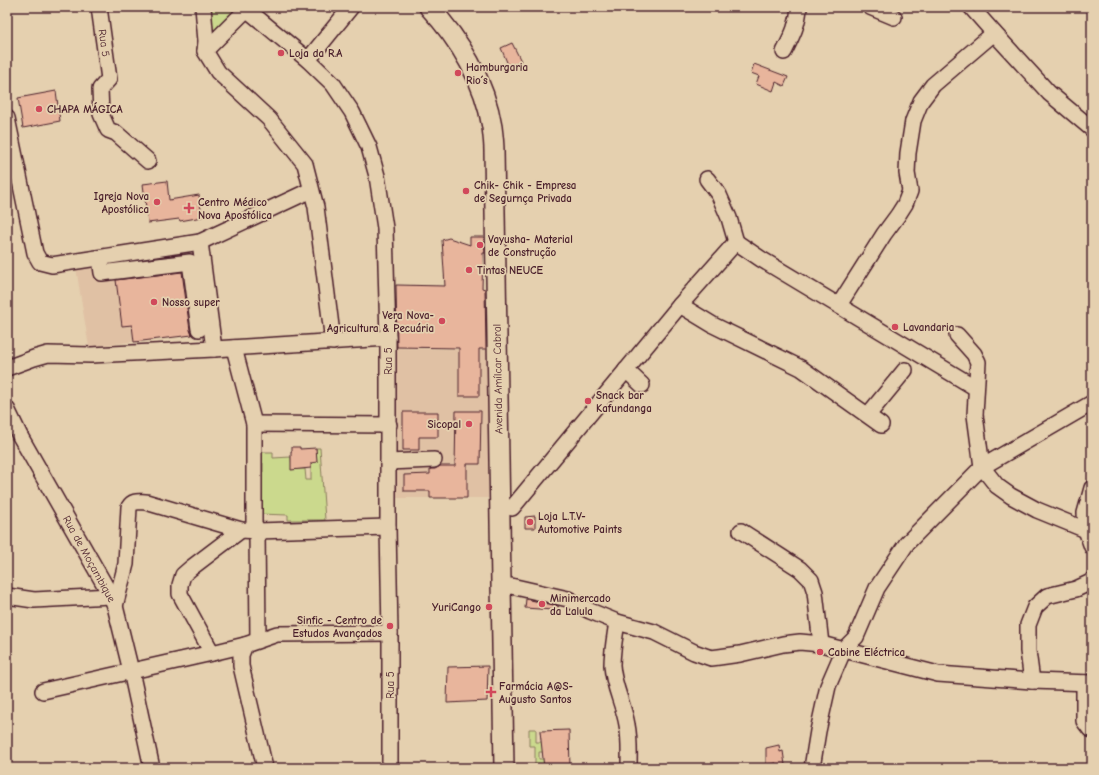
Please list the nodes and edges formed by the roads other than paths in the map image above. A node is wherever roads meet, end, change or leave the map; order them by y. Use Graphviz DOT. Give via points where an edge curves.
graph roads {
  1 [pos="100,7"];
  2 [pos="203,7"];
  3 [pos="350,7"];
  4 [pos="429,7"];
  5 [pos="446,7"];
  6 [pos="799,7"];
  7 [pos="870,7"];
  8 [pos="971,7"];
  9 [pos="246,8"];
  10 [pos="894,17"];
  11 [pos="994,33"];
  12 [pos="205,52"];
  13 [pos="784,52"];
  14 [pos="308,60"];
  15 [pos="7,118"];
  16 [pos="1092,129"];
  17 [pos="10,152"];
  18 [pos="148,161"];
  19 [pos="708,179"];
  20 [pos="311,190"];
  21 [pos="200,242"];
  22 [pos="736,242"];
  23 [pos="100,258"];
  24 [pos="680,305"];
  25 [pos="839,305"];
  26 [pos="199,329"];
  27 [pos="957,335"];
  28 [pos="388,338"];
  29 [pos="333,342"];
  30 [pos="234,348"];
  31 [pos="214,349"];
  32 [pos="7,368"];
  33 [pos="626,370"];
  34 [pos="905,370"];
  35 [pos="642,385"];
  36 [pos="976,388"];
  37 [pos="1092,404"];
  38 [pos="7,409"];
  39 [pos="868,415"];
  40 [pos="254,424"];
  41 [pos="388,425"];
  42 [pos="881,425"];
  43 [pos="434,460"];
  44 [pos="388,462"];
  45 [pos="982,467"];
  46 [pos="1092,488"];
  47 [pos="512,508"];
  48 [pos="388,527"];
  49 [pos="241,530"];
  50 [pos="1086,530"];
  51 [pos="257,531"];
  52 [pos="741,531"];
  53 [pos="1092,547"];
  54 [pos="1092,580"];
  55 [pos="511,586"];
  56 [pos="7,596"];
  57 [pos="113,601"];
  58 [pos="617,622"];
  59 [pos="390,633"];
  60 [pos="252,642"];
  61 [pos="821,644"];
  62 [pos="844,649"];
  63 [pos="212,653"];
  64 [pos="131,671"];
  65 [pos="1032,681"];
  66 [pos="1088,683"];
  67 [pos="42,691"];
  68 [pos="1092,730"];
  69 [pos="152,768"];
  70 [pos="265,768"];
  71 [pos="390,768"];
  72 [pos="504,768"];
  73 [pos="516,768"];
  74 [pos="629,768"];
  75 [pos="812,768"];
  1 -- 18 [label="street, Rua 5" via="109,79 100,89 101,114 108,130 116,133"];
  2 -- 12 [label="street"];
  3 -- 14 [label="street"];
  4 -- 72 [label="main road, Avenida Amílcar Cabral" via="453,35 472,67 492,126"];
  5 -- 47 [label="main road, Avenida Amílcar Cabral" via="459,22 480,57 494,90 504,129"];
  6 -- 13 [label="street" via="794,31"];
  7 -- 10 [label="street"];
  8 -- 11 [label="street"];
  9 -- 12 [label="street"];
  9 -- 14 [label="street, Rua 5"];
  11 -- 16 [label="street" via="1049,93"];
  11 -- 25 [label="street" via="933,85 920,101 913,121 908,153 907,173 910,191 898,215"];
  12 -- 20 [label="street" via="218,72 270,119 305,164"];
  14 -- 28 [label="street, Rua 5" via="333,84 352,112 369,147 377,176 385,228"];
  15 -- 17 [label="street"];
  17 -- 23 [label="street" via="35,253 40,262 52,265"];
  19 -- 22 [label="street" via="719,195"];
  20 -- 21 [label="street"];
  20 -- 29 [label="street" via="316,207"];
  21 -- 23 [label="street"];
  21 -- 31 [label="street"];
  22 -- 24 [label="street"];
  22 -- 25 [label="street"];
  23 -- 26 [label="street" via="102,273 190,262"];
  24 -- 33 [label="street"];
  24 -- 39 [label="street" via="713,325 801,368"];
  25 -- 36 [label="street"];
  27 -- 36 [label="street" via="978,362"];
  28 -- 29 [label="street"];
  28 -- 41 [label="street, Rua 5"];
  29 -- 30 [label="street"];
  30 -- 31 [label="street"];
  30 -- 40 [label="street"];
  31 -- 32 [label="street" via="91,355 48,354"];
  33 -- 35 [label="street"];
  33 -- 47 [label="street"];
  34 -- 39 [label="street"];
  36 -- 45 [label="street" via="974,415"];
  37 -- 45 [label="street"];
  38 -- 57 [label="street, Rua de Moçambique"];
  39 -- 42 [label="street"];
  40 -- 41 [label="street"];
  40 -- 51 [label="street" via="254,523"];
  41 -- 44 [label="street, Rua 5"];
  43 -- 44 [label="street"];
  44 -- 48 [label="street, Rua 5"];
  45 -- 50 [label="street" via="997,486 1011,496 1037,510"];
  45 -- 62 [label="street" via="907,543 877,588 856,637"];
  46 -- 50 [label="street" via="1085,513"];
  47 -- 55 [label="main road, Avenida Amílcar Cabral"];
  48 -- 51 [label="street"];
  48 -- 59 [label="street, Rua 5"];
  49 -- 51 [label="street"];
  49 -- 57 [label="street" via="146,502 131,503 126,564"];
  49 -- 63 [label="street" via="183,575 180,585 180,594"];
  50 -- 53 [label="street"];
  51 -- 60 [label="street"];
  52 -- 61 [label="street" via="800,569 811,580 815,592"];
  54 -- 65 [label="street" via="1076,590 1047,596 1035,607 1028,625"];
  55 -- 58 [label="street" via="568,599"];
  55 -- 73 [label="main road, Avenida Amílcar Cabral"];
  56 -- 57 [label="street" via="34,600"];
  57 -- 64 [label="street, Rua de Moçambique"];
  58 -- 61 [label="street" via="654,632 711,658 783,644"];
  58 -- 74 [label="street" via="612,666 627,725"];
  59 -- 60 [label="street" via="277,634"];
  59 -- 71 [label="street, Rua 5"];
  60 -- 63 [label="street"];
  60 -- 70 [label="street" via="241,654 241,666"];
  61 -- 62 [label="street"];
  62 -- 65 [label="street" via="938,674"];
  62 -- 75 [label="street" via="828,686"];
  63 -- 64 [label="street"];
  64 -- 67 [label="street"];
  64 -- 69 [label="street, Rua de Moçambique"];
  65 -- 66 [label="street"];
  66 -- 68 [label="street" via="1084,721"];
}
